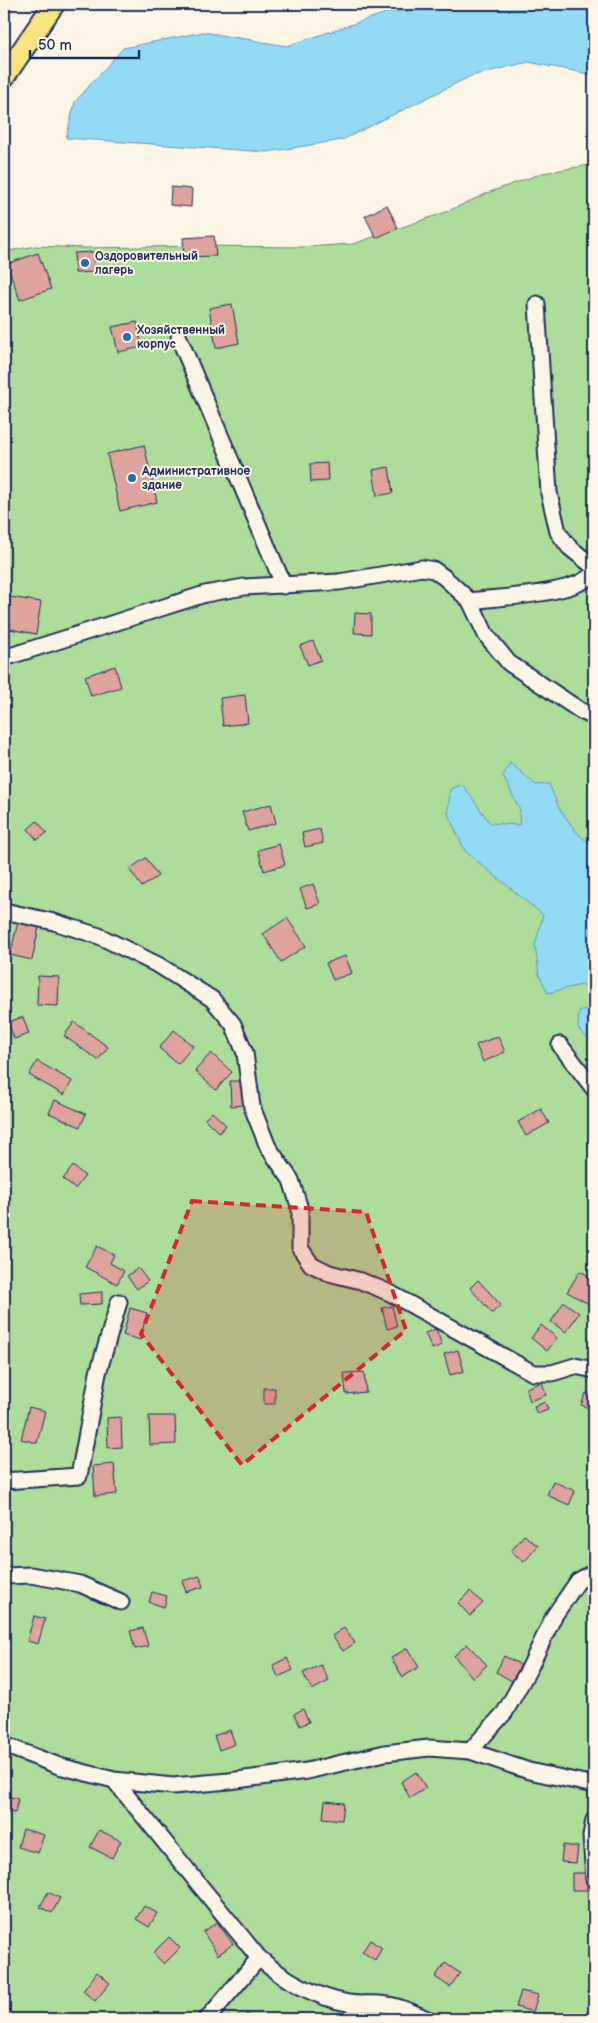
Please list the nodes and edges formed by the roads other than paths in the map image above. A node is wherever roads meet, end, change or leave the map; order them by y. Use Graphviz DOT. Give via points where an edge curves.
graph roads {
  1 [pos="54,4"];
  2 [pos="4,77"];
  3 [pos="537,304"];
  4 [pos="180,338"];
  5 [pos="594,573"];
  6 [pos="284,586"];
  7 [pos="470,601"];
  8 [pos="4,658"];
  9 [pos="594,717"];
  10 [pos="4,911"];
  11 [pos="560,1045"];
  12 [pos="594,1089"];
  13 [pos="119,1302"];
  14 [pos="594,1370"];
  15 [pos="4,1480"];
  16 [pos="594,1572"];
  17 [pos="4,1576"];
  18 [pos="121,1602"];
  19 [pos="4,1745"];
  20 [pos="470,1751"];
  21 [pos="114,1780"];
  22 [pos="594,1785"];
  23 [pos="594,1820"];
  24 [pos="594,1879"];
  25 [pos="259,1958"];
  26 [pos="207,2019"];
  27 [pos="427,2019"];
  1 -- 2 [label="main road"];
  3 -- 5 [label="street" via="548,493 558,532 569,547 594,567"];
  4 -- 6 [label="street"];
  5 -- 7 [label="street" via="586,581 536,596"];
  6 -- 7 [label="street" via="339,582 422,568 434,570"];
  6 -- 8 [label="street" via="244,587 205,594"];
  7 -- 9 [label="street" via="486,635 509,663"];
  10 -- 14 [label="street" via="99,936 160,966 212,999 233,1024 245,1052 252,1108 268,1146 292,1180 300,1209 300,1248 311,1264 328,1273 361,1281 390,1293 533,1372 552,1374 575,1366"];
  11 -- 12 [label="street"];
  13 -- 15 [label="street" via="98,1374 79,1476"];
  16 -- 20 [label="street" via="578,1582 554,1616 505,1712"];
  17 -- 18 [label="street" via="31,1575 80,1584"];
  19 -- 21 [label="street" via="59,1766"];
  20 -- 21 [label="street" via="429,1748 385,1753 306,1771 173,1786"];
  20 -- 22 [label="street" via="529,1771"];
  21 -- 25 [label="street"];
  23 -- 24 [label="street" via="591,1836"];
  25 -- 26 [label="street"];
  25 -- 27 [label="street" via="274,1972 323,1997 349,2003 380,2004 408,2010"];
}
